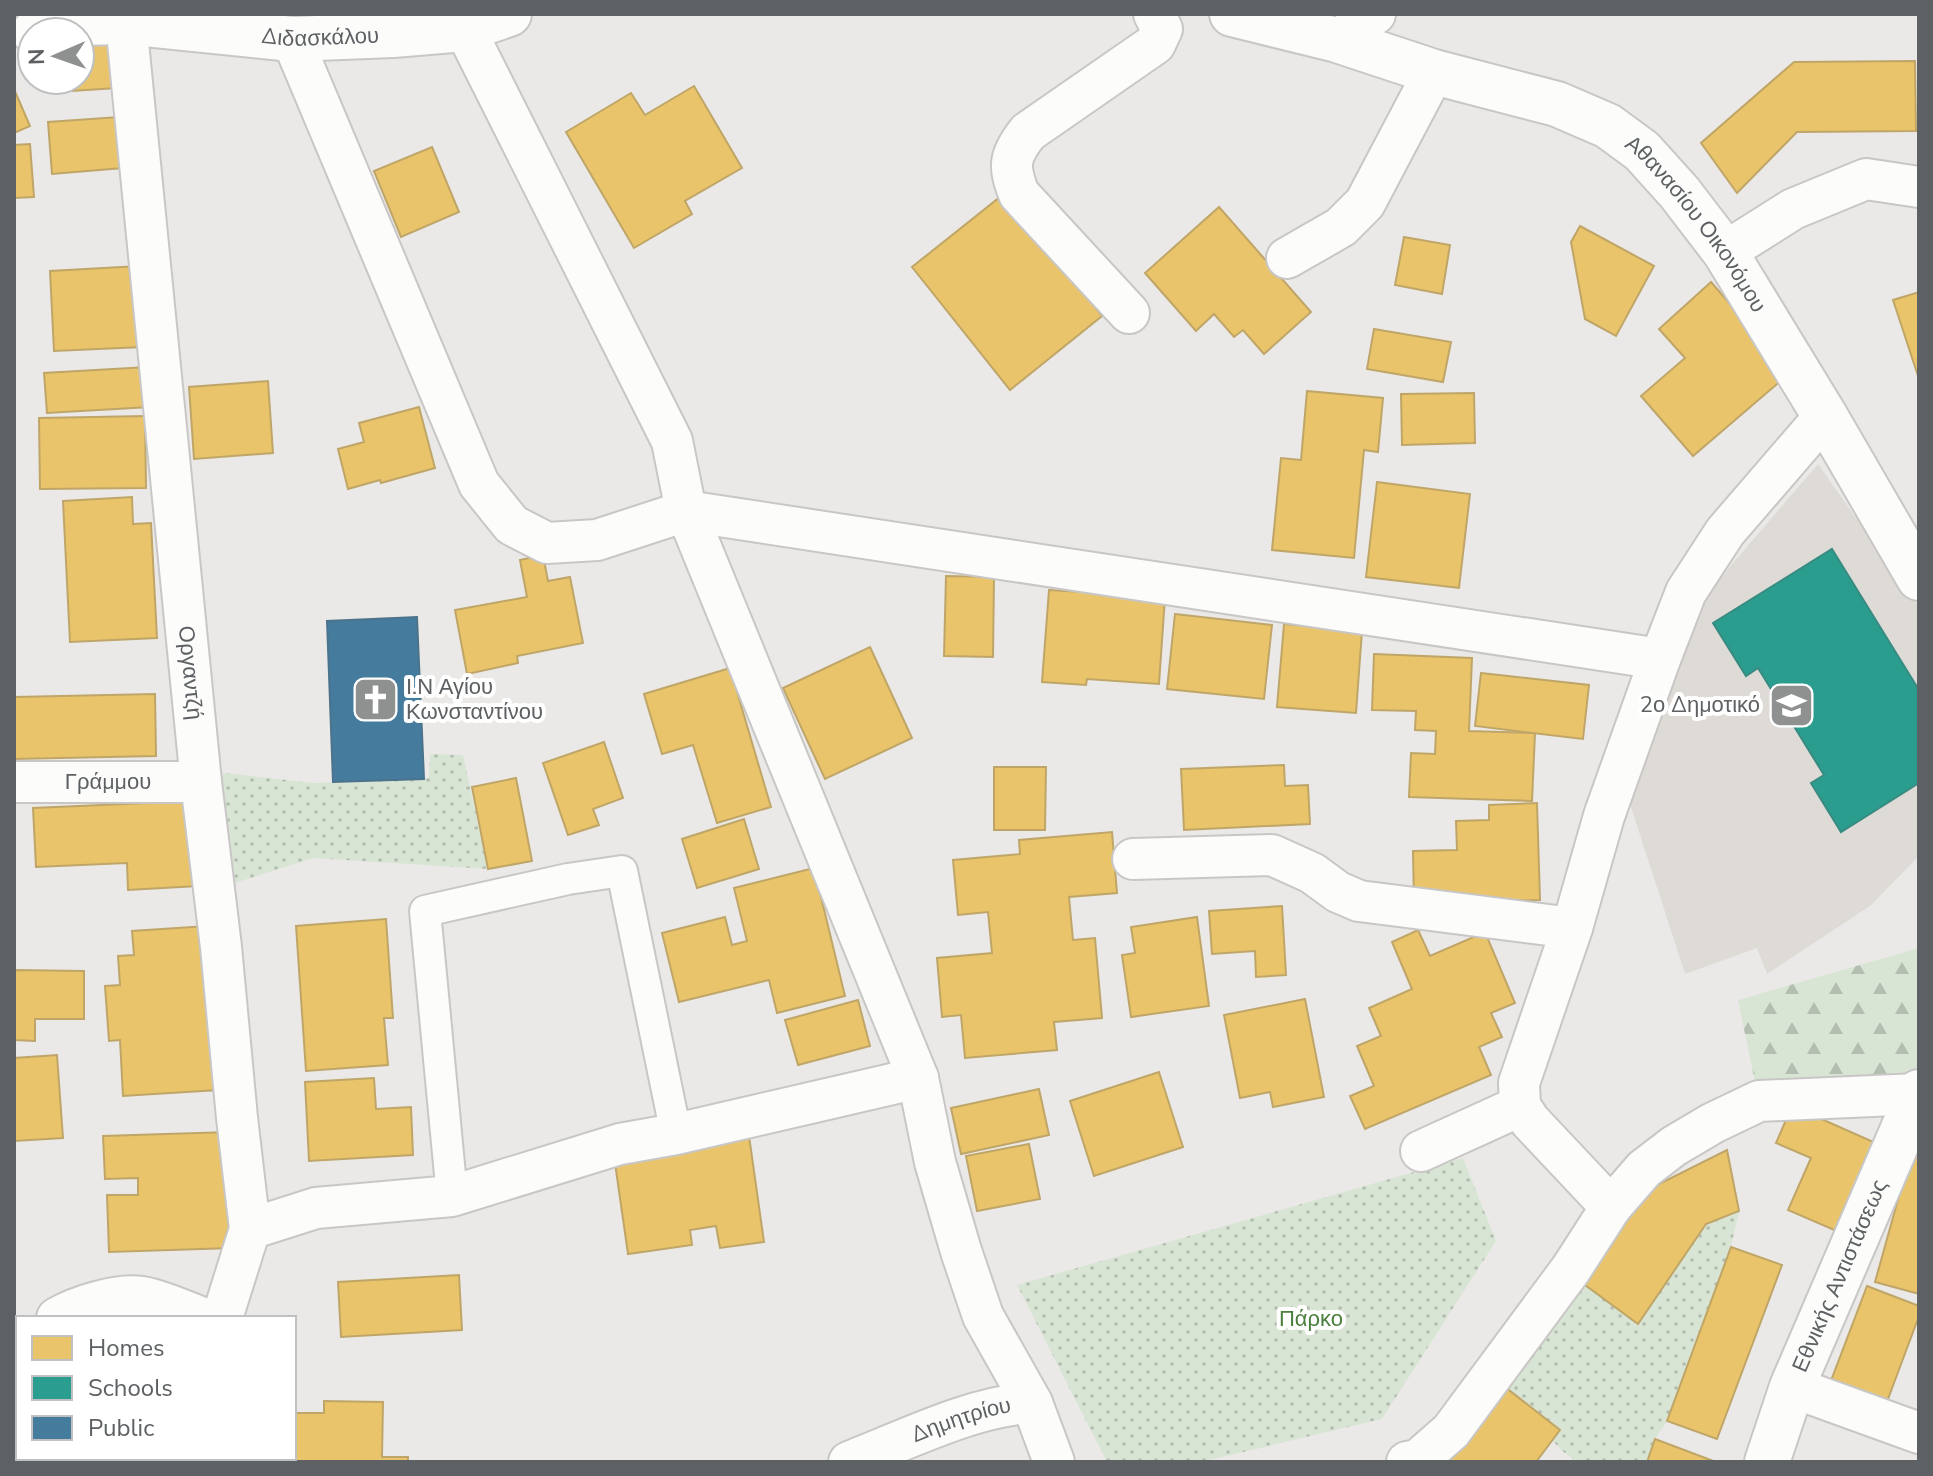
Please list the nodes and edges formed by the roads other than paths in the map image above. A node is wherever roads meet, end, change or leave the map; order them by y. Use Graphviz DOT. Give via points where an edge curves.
graph roads {
  1 [pos="509,14"];
  2 [pos="1154,14"];
  3 [pos="1232,14"];
  4 [pos="1375,14"];
  5 [pos="96,20"];
  6 [pos="126,22"];
  7 [pos="394,25"];
  8 [pos="465,29"];
  9 [pos="292,39"];
  10 [pos="1337,40"];
  11 [pos="1434,72"];
  12 [pos="1919,187"];
  13 [pos="1725,252"];
  14 [pos="1287,258"];
  15 [pos="1129,313"];
  16 [pos="1825,416"];
  17 [pos="686,511"];
  18 [pos="1919,578"];
  19 [pos="1660,659"];
  20 [pos="14,782"];
  21 [pos="201,782"];
  22 [pos="1133,859"];
  23 [pos="1572,928"];
  24 [pos="918,1078"];
  25 [pos="1918,1093"];
  26 [pos="1520,1106"];
  27 [pos="676,1134"];
  28 [pos="1421,1151"];
  29 [pos="452,1196"];
  30 [pos="1611,1207"];
  31 [pos="250,1229"];
  32 [pos="62,1316"];
  33 [pos="197,1316"];
  34 [pos="223,1316"];
  35 [pos="1792,1387"];
  36 [pos="1032,1403"];
  37 [pos="1919,1433"];
  38 [pos="849,1462"];
  39 [pos="1054,1462"];
  40 [pos="1407,1462"];
  41 [pos="1767,1462"];
  1 -- 8 [label="street, Διδασκάλου"];
  2 -- 15 [label="street" via="1162,29 1155,44 1028,132 1012,163 1019,194"];
  3 -- 10 [label="street"];
  4 -- 10 [label="street"];
  5 -- 6 [label="street, Διδασκάλου"];
  6 -- 9 [label="street, Διδασκάλου"];
  6 -- 21 [label="street, Οργαντζή"];
  7 -- 8 [label="street, Διδασκάλου"];
  7 -- 9 [label="street, Διδασκάλου"];
  8 -- 17 [label="street" via="672,441"];
  9 -- 17 [label="street" via="479,484 512,525 547,543 597,540"];
  10 -- 11 [label="street, Αθανασίου Οικονόμου"];
  11 -- 13 [label="street, Αθανασίου Οικονόμου" via="1557,104 1608,126 1642,151"];
  11 -- 14 [label="street" via="1365,203 1341,227"];
  12 -- 13 [label="street" via="1866,179 1793,209"];
  13 -- 16 [label="street, Αθανασίου Οικονόμου"];
  16 -- 18 [label="street, Αθανασίου Οικονόμου"];
  16 -- 19 [label="street" via="1725,532 1686,592"];
  17 -- 19 [label="street"];
  17 -- 24 [label="street"];
  19 -- 23 [label="street" via="1604,816"];
  20 -- 21 [label="street, Γράμμου"];
  21 -- 31 [label="street, Οργαντζή"];
  22 -- 23 [label="street" via="1272,855 1359,901"];
  23 -- 26 [label="street" via="1519,1083"];
  24 -- 27 [label="street"];
  24 -- 36 [label="street" via="935,1162 983,1316"];
  25 -- 30 [label="street" via="1759,1101 1674,1146 1644,1169"];
  25 -- 35 [label="street, Εθνικής Αντιστάσεως"];
  26 -- 28 [label="street"];
  26 -- 30 [label="street"];
  27 -- 29 [label="street" via="620,1144"];
  27 -- 29 [label="street" via="622,871 425,911"];
  29 -- 31 [label="street" via="316,1208"];
  30 -- 40 [label="street" via="1451,1431 1418,1460"];
  31 -- 34 [label="street, Οργαντζή"];
  32 -- 33 [label="street" via="94,1303 142,1296"];
  35 -- 37 [label="street"];
  35 -- 41 [label="street, Εθνικής Αντιστάσεως"];
  36 -- 38 [label="street, Δημητρίου" via="953,1421"];
  36 -- 39 [label="street"];
}
